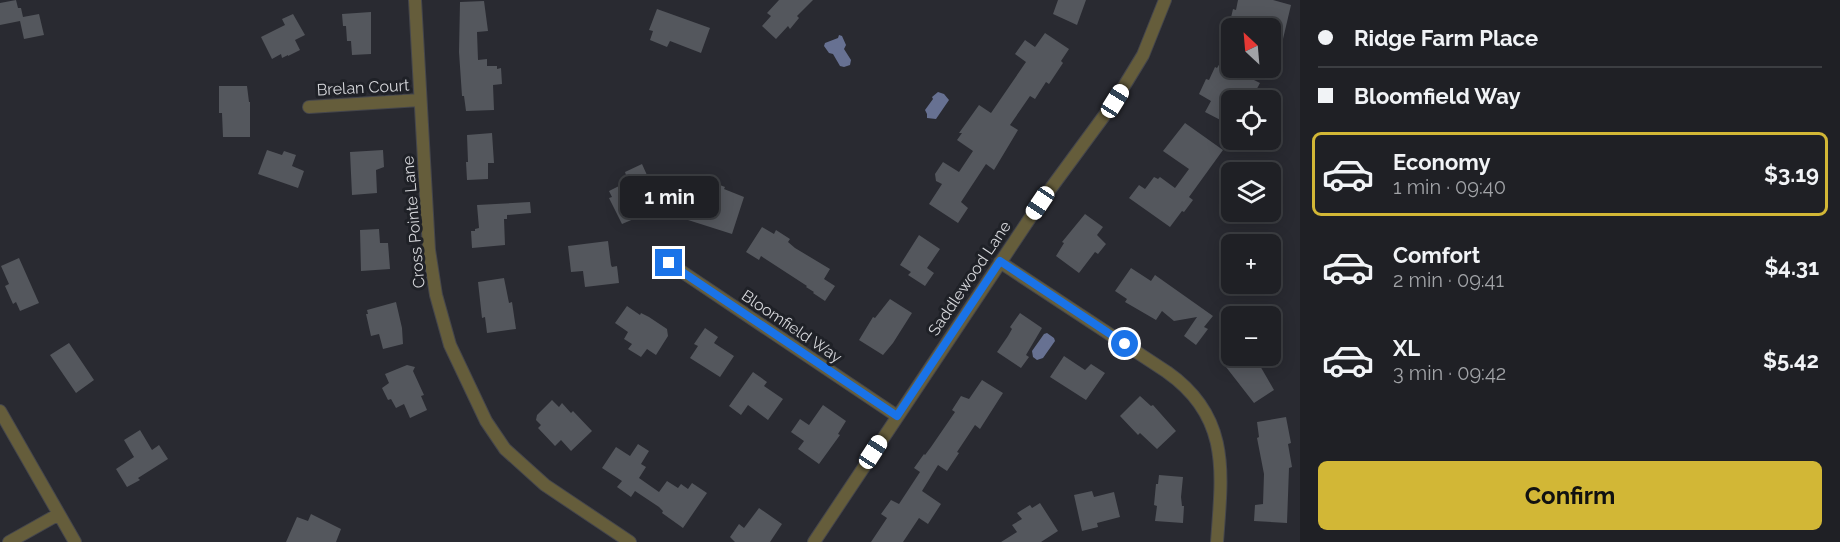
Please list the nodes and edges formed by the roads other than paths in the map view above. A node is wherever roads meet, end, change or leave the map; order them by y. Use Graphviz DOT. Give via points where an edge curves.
graph roads {
  1 [pos="415,0"];
  2 [pos="1165,0"];
  3 [pos="420,100"];
  4 [pos="309,106"];
  5 [pos="1000,261"];
  6 [pos="669,263"];
  7 [pos="0,411"];
  8 [pos="897,416"];
  9 [pos="59,514"];
  10 [pos="9,542"];
  11 [pos="75,542"];
  12 [pos="630,542"];
  13 [pos="814,542"];
  14 [pos="1217,542"];
  1 -- 3 [label="street, Cross Pointe Lane"];
  2 -- 5 [label="street, Saddlewood Lane" via="1129,79"];
  3 -- 4 [label="street, Brelan Court"];
  3 -- 12 [label="street, Cross Pointe Lane" via="431,268 445,331 466,380 493,432 513,457 562,497"];
  5 -- 8 [label="street, Saddlewood Lane"];
  5 -- 14 [label="street" via="1175,378 1197,401 1210,420 1220,457"];
  6 -- 8 [label="street, Bloomfield Way"];
  7 -- 9 [label="street"];
  8 -- 13 [label="street, Saddlewood Lane"];
  9 -- 10 [label="street"];
  9 -- 11 [label="street"];
}
